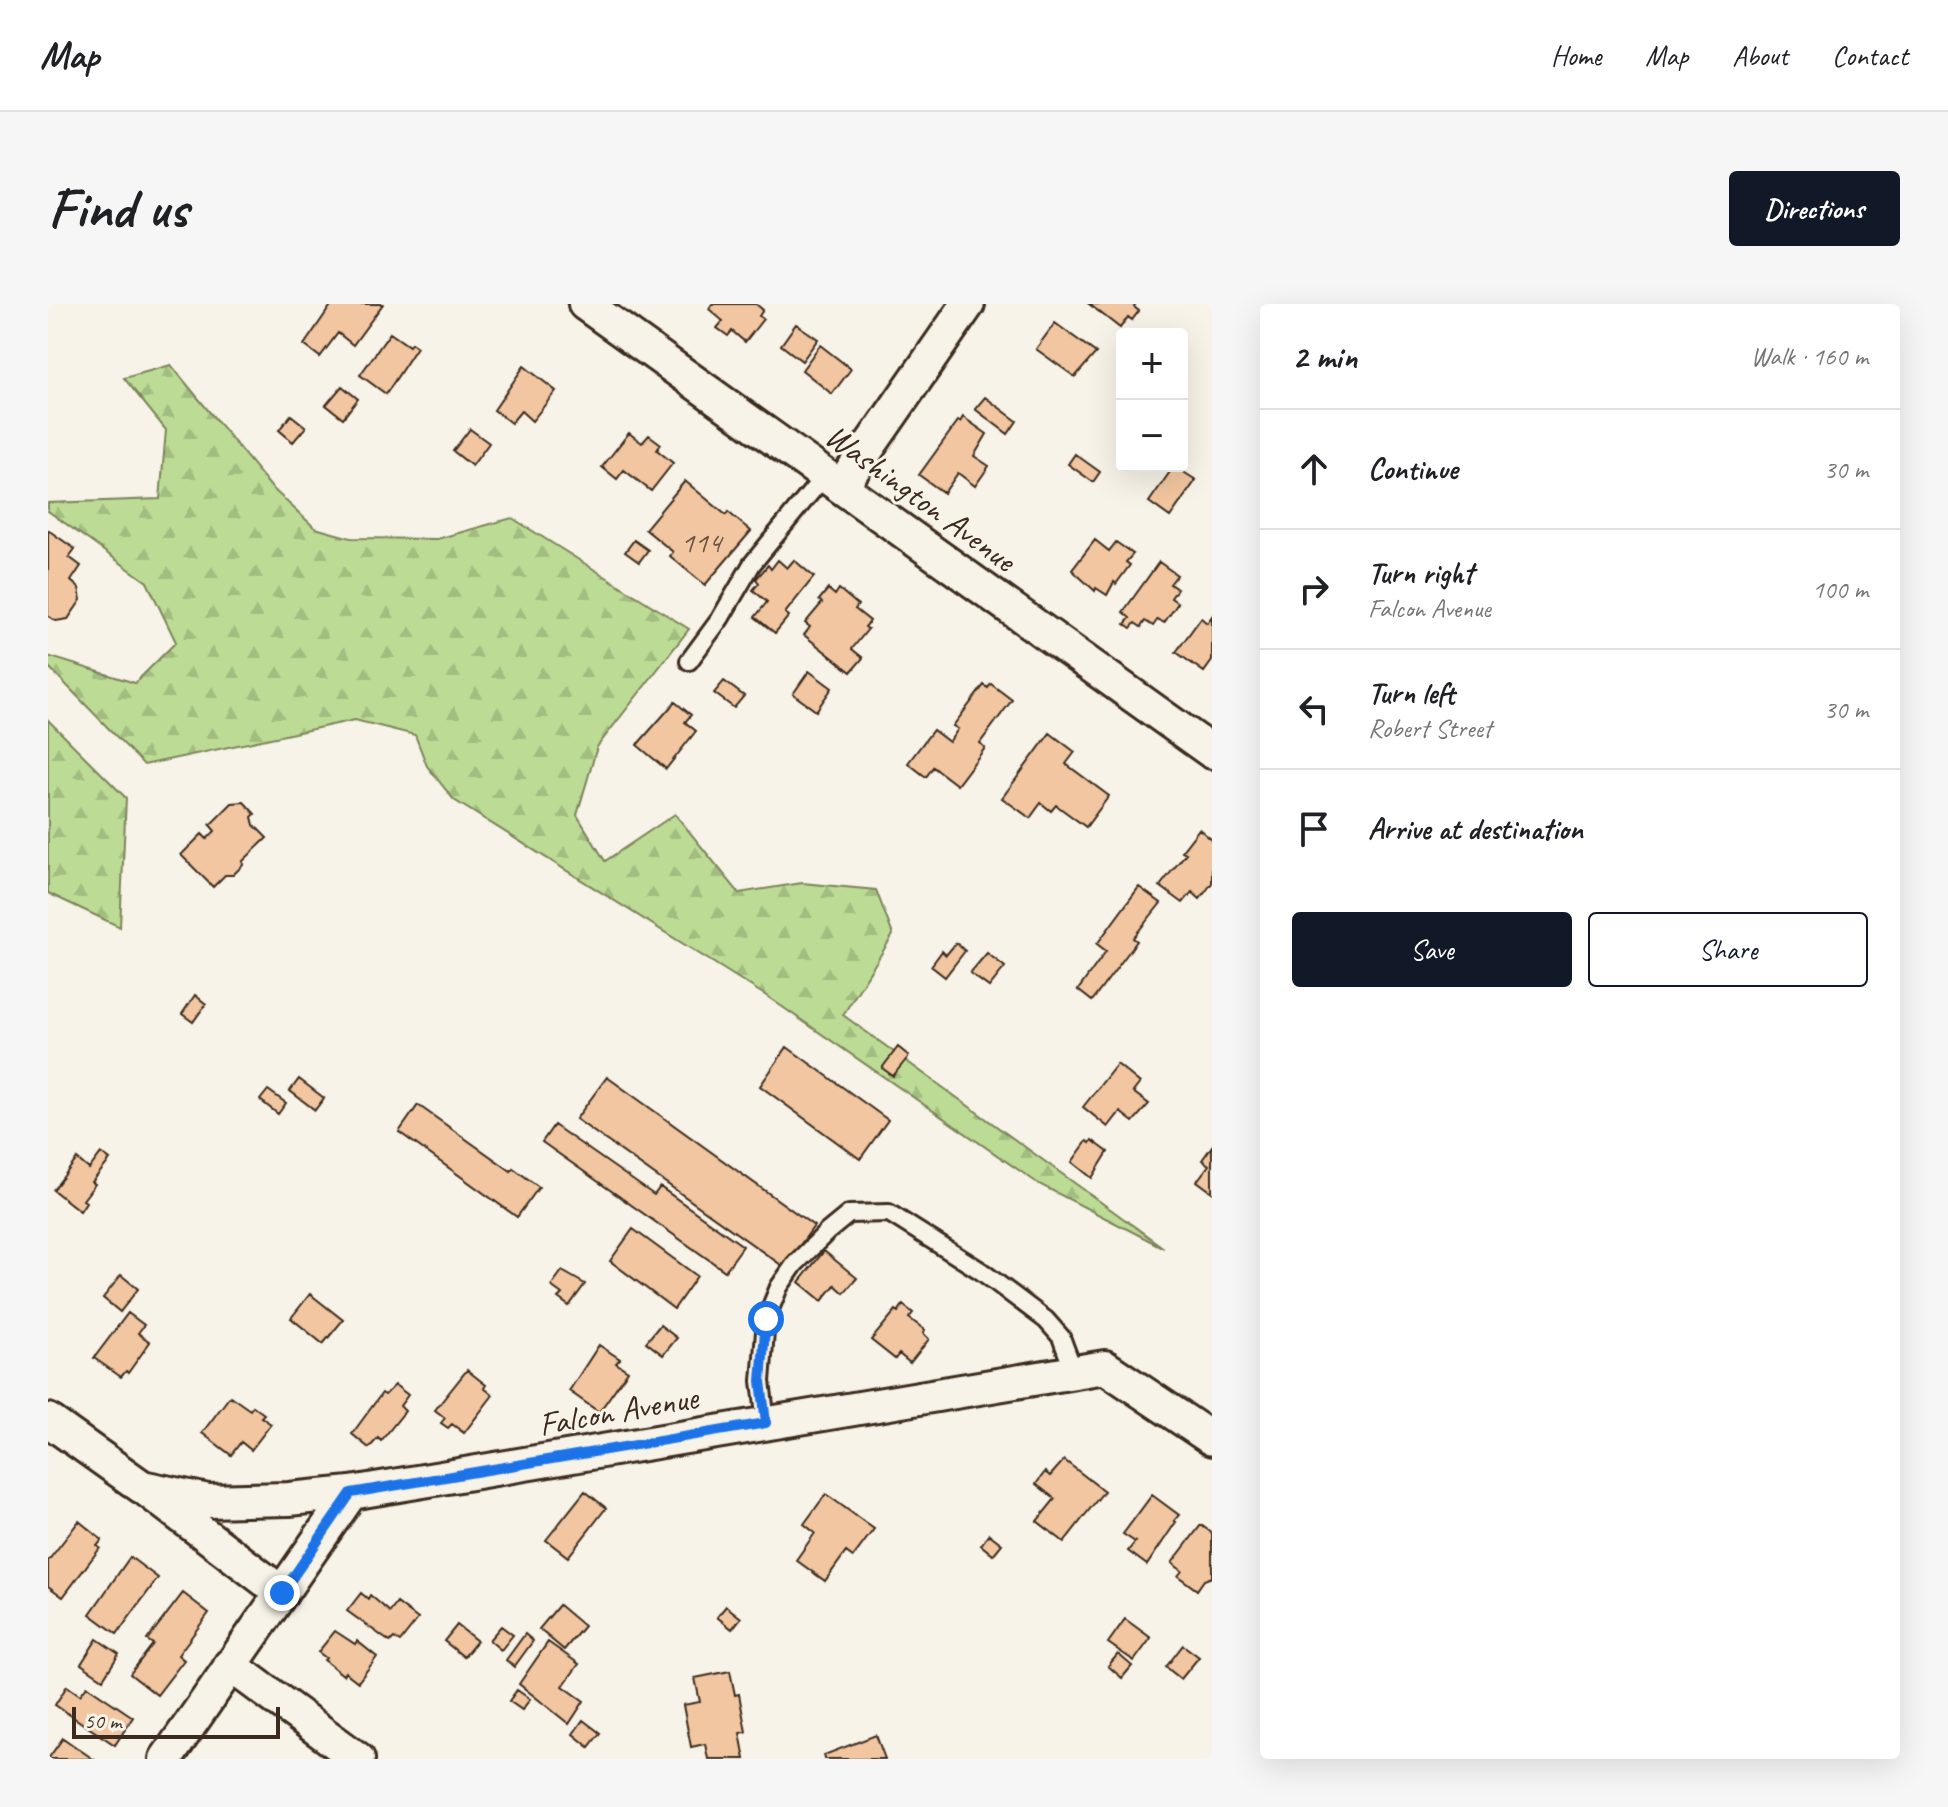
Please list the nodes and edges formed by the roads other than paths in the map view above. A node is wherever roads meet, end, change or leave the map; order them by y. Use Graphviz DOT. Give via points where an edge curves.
graph roads {
  1 [pos="585,304"];
  2 [pos="968,304"];
  3 [pos="833,481"];
  4 [pos="689,661"];
  5 [pos="1212,752"];
  6 [pos="1089,1369"];
  7 [pos="48,1420"];
  8 [pos="766,1423"];
  9 [pos="1212,1439"];
  10 [pos="142,1487"];
  11 [pos="351,1493"];
  12 [pos="282,1593"];
  13 [pos="230,1665"];
  14 [pos="166,1759"];
  15 [pos="358,1759"];
  1 -- 3 [label="street, Washington Avenue"];
  2 -- 3 [label="street"];
  3 -- 4 [label="lane" via="752,564"];
  3 -- 5 [label="street, Washington Avenue"];
  6 -- 8 [label="street, Falcon Avenue"];
  6 -- 8 [label="lane" via="1046,1320 981,1271 889,1213 849,1214 795,1264 766,1319 761,1381"];
  6 -- 9 [label="street"];
  7 -- 10 [label="street, Falcon Avenue"];
  8 -- 11 [label="street, Falcon Avenue"];
  10 -- 11 [label="street, Falcon Avenue" via="208,1501"];
  10 -- 12 [label="street, Falcon Avenue"];
  11 -- 12 [label="street"];
  12 -- 13 [label="street"];
  13 -- 14 [label="street"];
  13 -- 15 [label="street"];
}
